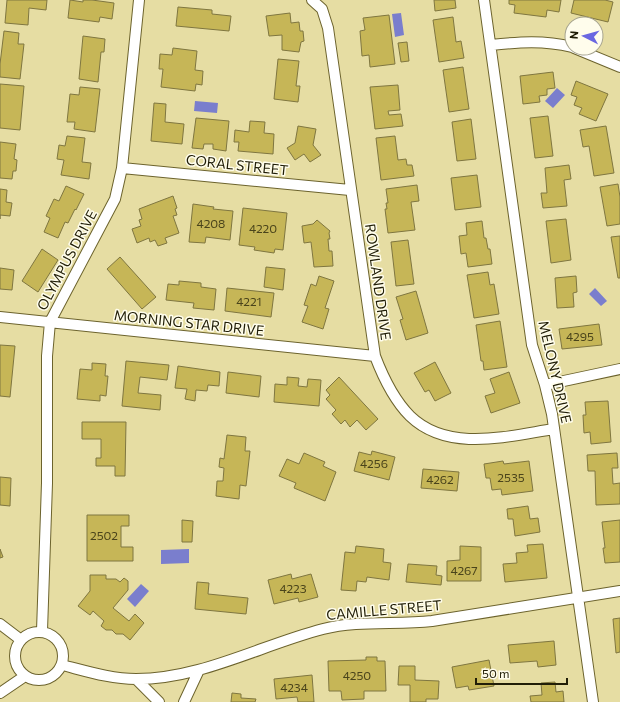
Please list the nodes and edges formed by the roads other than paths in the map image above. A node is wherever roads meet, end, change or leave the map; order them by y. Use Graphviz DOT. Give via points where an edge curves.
graph roads {
  1 [pos="139,0"];
  2 [pos="312,0"];
  3 [pos="484,0"];
  4 [pos="491,45"];
  5 [pos="564,46"];
  6 [pos="593,56"];
  7 [pos="620,67"];
  8 [pos="122,168"];
  9 [pos="350,190"];
  10 [pos="0,317"];
  11 [pos="50,322"];
  12 [pos="374,356"];
  13 [pos="620,370"];
  14 [pos="545,385"];
  15 [pos="554,430"];
  16 [pos="620,591"];
  17 [pos="578,598"];
  18 [pos="0,624"];
  19 [pos="42,631"];
  20 [pos="21,640"];
  21 [pos="62,665"];
  22 [pos="199,670"];
  23 [pos="25,676"];
  24 [pos="136,679"];
  25 [pos="0,693"];
  26 [pos="159,702"];
  27 [pos="184,702"];
  28 [pos="593,702"];
  1 -- 8 [label="street, OLYMPUS DRIVE"];
  2 -- 9 [label="street, ROWLAND DRIVE" via="322,9 328,28"];
  3 -- 4 [label="street, MELONY DRIVE"];
  4 -- 5 [label="street" via="532,41"];
  4 -- 14 [label="street, MELONY DRIVE" via="532,345"];
  6 -- 7 [label="street"];
  8 -- 9 [label="street, CORAL STREET"];
  8 -- 11 [label="street, OLYMPUS DRIVE" via="115,199"];
  9 -- 12 [label="street, ROWLAND DRIVE"];
  10 -- 11 [label="street, MORNING STAR DRIVE"];
  11 -- 12 [label="street, MORNING STAR DRIVE"];
  11 -- 19 [label="street, OLYMPUS DRIVE" via="47,356 47,483"];
  12 -- 15 [label="street, ROWLAND DRIVE" via="388,384 410,416 437,432 470,439"];
  13 -- 14 [label="street"];
  14 -- 15 [label="street, MELONY DRIVE"];
  15 -- 17 [label="street, MELONY DRIVE"];
  16 -- 17 [label="street, CAMILLE STREET"];
  17 -- 22 [label="street, CAMILLE STREET" via="432,622 336,627"];
  17 -- 28 [label="street, MELONY DRIVE"];
  18 -- 20 [label="street"];
  19 -- 20 [label="street" via="34,632"];
  19 -- 21 [label="street" via="56,637 60,643 64,657"];
  20 -- 23 [label="street" via="15,655 16,663"];
  21 -- 23 [label="street" via="53,676 46,679"];
  21 -- 24 [label="street, CAMILLE STREET"];
  22 -- 24 [label="street, CAMILLE STREET"];
  22 -- 27 [label="street"];
  23 -- 25 [label="street"];
  24 -- 26 [label="street"];
}
